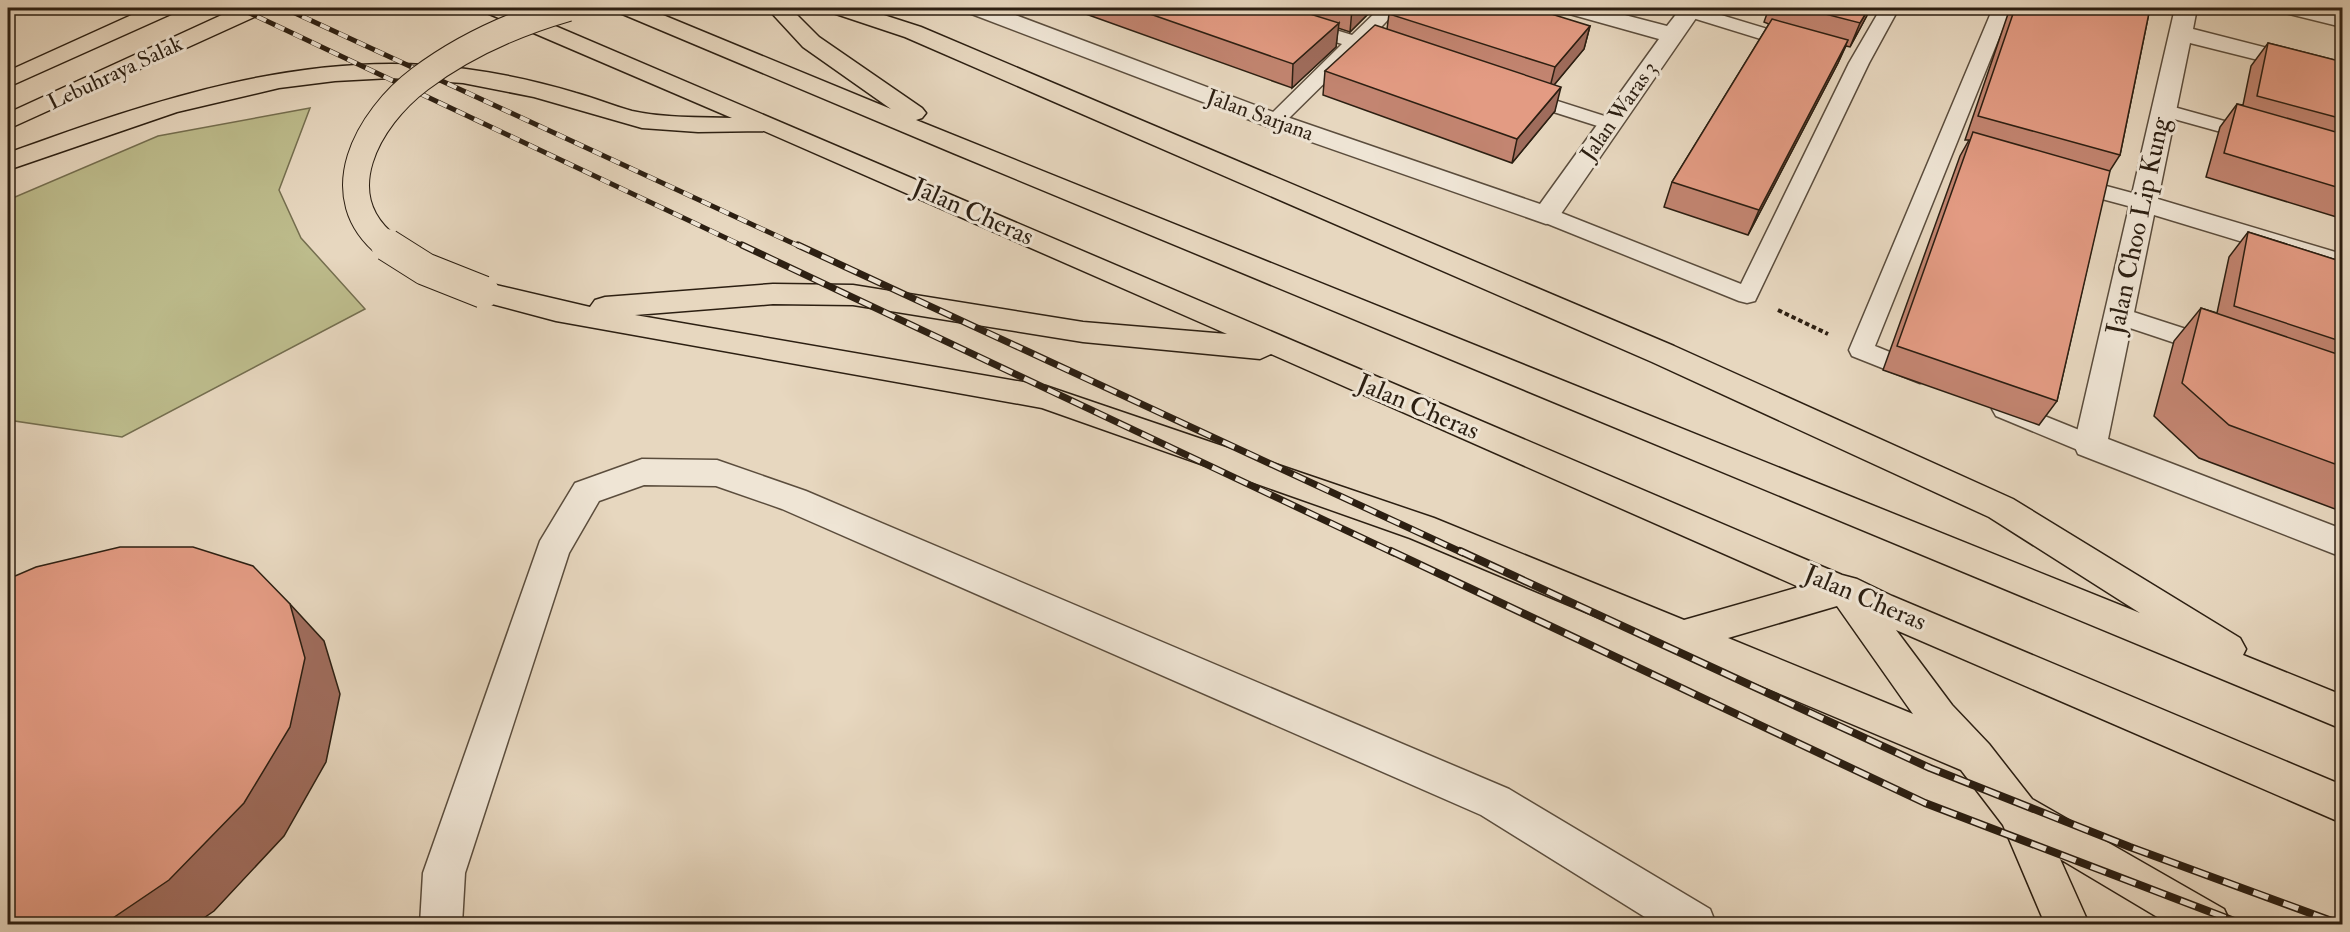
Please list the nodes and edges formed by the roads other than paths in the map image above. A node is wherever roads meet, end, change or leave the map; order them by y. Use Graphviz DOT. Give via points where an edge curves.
graph roads {
  1 [pos="115,8"];
  2 [pos="165,8"];
  3 [pos="255,8"];
  4 [pos="495,8"];
  5 [pos="568,8"];
  6 [pos="628,8"];
  7 [pos="778,8"];
  8 [pos="841,8"];
  9 [pos="977,8"];
  10 [pos="1245,8"];
  11 [pos="1390,8"];
  12 [pos="1574,8"];
  13 [pos="1890,8"];
  14 [pos="2002,8"];
  15 [pos="2293,8"];
  16 [pos="1691,9"];
  17 [pos="2183,20"];
  18 [pos="2343,20"];
  19 [pos="72,26"];
  20 [pos="1672,35"];
  21 [pos="1357,42"];
  22 [pos="1814,49"];
  23 [pos="1836,56"];
  24 [pos="1412,60"];
  25 [pos="1859,63"];
  26 [pos="2343,74"];
  27 [pos="8,80"];
  28 [pos="1500,88"];
  29 [pos="2163,110"];
  30 [pos="8,122"];
  31 [pos="1275,122"];
  32 [pos="1610,124"];
  33 [pos="779,127"];
  34 [pos="2275,141"];
  35 [pos="962,148"];
  36 [pos="8,162"];
  37 [pos="2054,178"];
  38 [pos="2143,203"];
  39 [pos="1546,215"];
  40 [pos="2343,263"];
  41 [pos="556,311"];
  42 [pos="2118,315"];
  43 [pos="1286,350"];
  44 [pos="2241,356"];
  45 [pos="1938,381"];
  46 [pos="1981,399"];
  47 [pos="2090,445"];
  48 [pos="2343,543"];
  49 [pos="1844,589"];
  50 [pos="1683,636"];
  51 [pos="2305,698"];
  52 [pos="2343,712"];
  53 [pos="1975,757"];
  54 [pos="2343,804"];
  55 [pos="2018,812"];
  56 [pos="441,924"];
  57 [pos="1695,924"];
  58 [pos="2067,924"];
  59 [pos="2209,924"];
  1 -- 19 [label="highway"];
  2 -- 27 [label="highway, Lebuhraya Salak"];
  3 -- 30 [label="highway, Lebuhraya Salak"];
  4 -- 33 [label="highway, Jalan Cheras"];
  5 -- 41 [label="highway, bridge" via="478,44 419,80 383,115 363,150 353,182 360,210 376,236 421,268 483,292"];
  6 -- 35 [label="highway, Jalan Cheras"];
  7 -- 35 [label="highway" via="811,42"];
  8 -- 51 [label="highway" via="913,32 1663,354 2001,508"];
  9 -- 31 [label="street, Jalan Sarjana"];
  10 -- 21 [label="lane"];
  11 -- 21 [label="lane"];
  12 -- 20 [label="street"];
  13 -- 25 [label="lane"];
  14 -- 45 [label="lane" via="1955,151 1861,350"];
  15 -- 18 [label="street"];
  16 -- 20 [label="street, Jalan Waras 3"];
  16 -- 22 [label="lane"];
  17 -- 26 [label="street"];
  17 -- 29 [label="street, Jalan Choo Lip Kung"];
  20 -- 32 [label="street, Jalan Waras 3"];
  21 -- 24 [label="lane"];
  21 -- 31 [label="lane"];
  23 -- 25 [label="lane"];
  25 -- 39 [label="lane" via="1747,295"];
  28 -- 32 [label="lane"];
  29 -- 34 [label="lane"];
  29 -- 38 [label="street, Jalan Choo Lip Kung"];
  31 -- 39 [label="street, Jalan Sarjana"];
  32 -- 39 [label="street, Jalan Waras 3"];
  33 -- 36 [label="highway" via="641,120 565,97 446,73 338,73 211,94"];
  33 -- 43 [label="highway, Jalan Cheras"];
  35 -- 51 [label="highway, Jalan Cheras"];
  37 -- 38 [label="lane"];
  38 -- 40 [label="street"];
  38 -- 42 [label="street, Jalan Choo Lip Kung"];
  41 -- 43 [label="highway" via="773,294 853,295 1083,332"];
  41 -- 50 [label="highway" via="1047,398 1422,528"];
  42 -- 44 [label="lane"];
  42 -- 47 [label="street, Jalan Choo Lip Kung"];
  43 -- 49 [label="highway, Jalan Cheras"];
  46 -- 47 [label="lane"];
  47 -- 48 [label="street"];
  49 -- 50 [label="highway"];
  49 -- 53 [label="highway" via="1938,717"];
  49 -- 54 [label="highway, Jalan Cheras"];
  50 -- 53 [label="highway"];
  51 -- 52 [label="highway, Jalan Cheras"];
  53 -- 55 [label="highway"];
  55 -- 58 [label="highway"];
  55 -- 59 [label="highway"];
  56 -- 57 [label="street" via="444,873 552,551 587,492 642,472 717,473 794,500 1495,802"];
}
